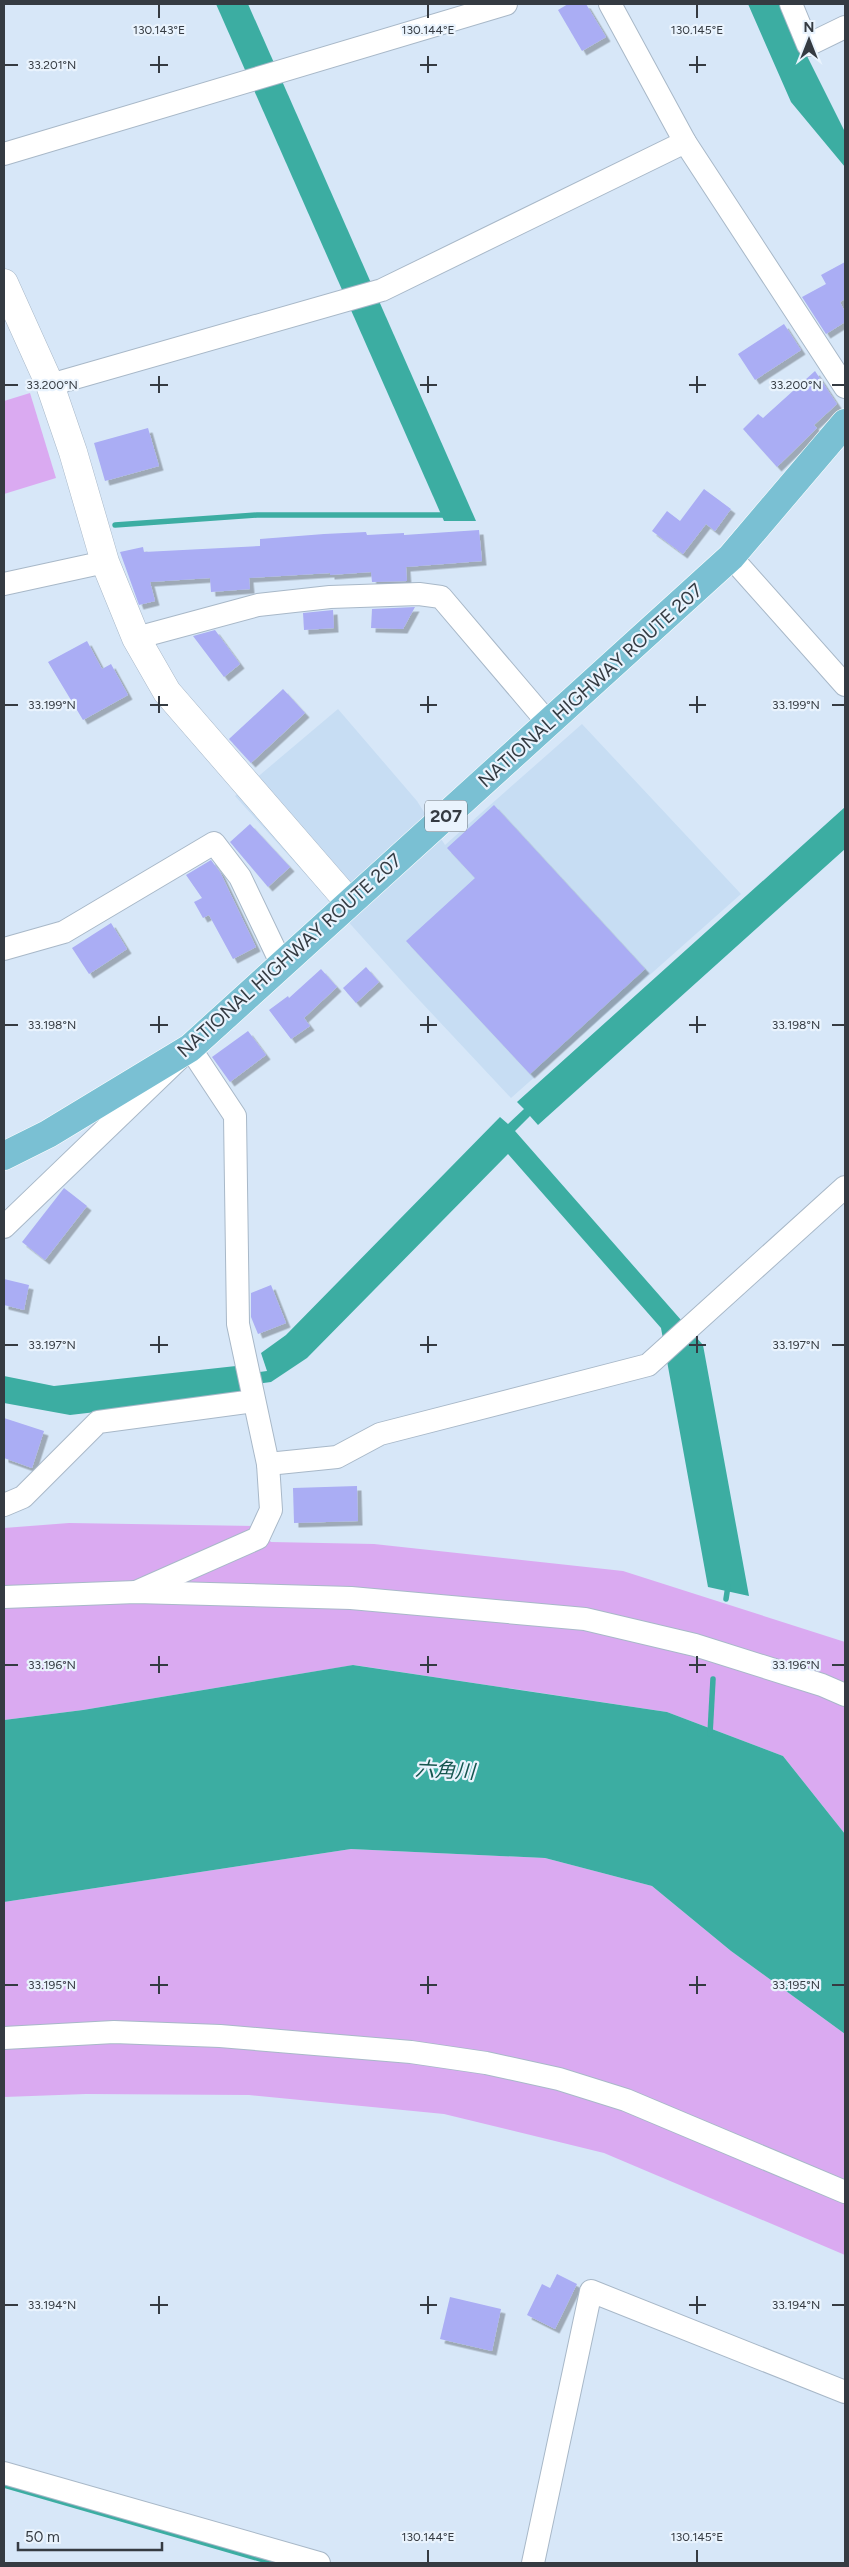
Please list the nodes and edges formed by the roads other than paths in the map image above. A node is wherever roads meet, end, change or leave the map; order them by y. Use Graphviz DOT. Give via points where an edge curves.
graph roads {
  1 [pos="506,4"];
  2 [pos="610,4"];
  3 [pos="790,4"];
  4 [pos="845,27"];
  5 [pos="685,142"];
  6 [pos="4,154"];
  7 [pos="4,283"];
  8 [pos="50,385"];
  9 [pos="845,387"];
  10 [pos="845,424"];
  11 [pos="731,558"];
  12 [pos="105,562"];
  13 [pos="4,584"];
  14 [pos="136,638"];
  15 [pos="845,685"];
  16 [pos="549,724"];
  17 [pos="349,902"];
  18 [pos="4,948"];
  19 [pos="282,964"];
  20 [pos="190,1048"];
  21 [pos="4,1156"];
  22 [pos="845,1187"];
  23 [pos="4,1227"];
  24 [pos="251,1386"];
  25 [pos="268,1464"];
  26 [pos="4,1505"];
  27 [pos="136,1592"];
  28 [pos="4,1597"];
  29 [pos="845,1695"];
  30 [pos="4,2038"];
  31 [pos="845,2192"];
  32 [pos="845,2392"];
  33 [pos="4,2473"];
  34 [pos="319,2563"];
  35 [pos="533,2563"];
  1 -- 6 [label="street"];
  2 -- 5 [label="street"];
  3 -- 4 [label="street" via="808,45"];
  5 -- 8 [label="street" via="382,290"];
  5 -- 9 [label="street"];
  7 -- 8 [label="street"];
  8 -- 12 [label="street"];
  10 -- 11 [label="highway, NATIONAL HIGHWAY ROUTE 207 / 207"];
  11 -- 15 [label="street"];
  11 -- 16 [label="highway, NATIONAL HIGHWAY ROUTE 207 / 207"];
  12 -- 13 [label="street"];
  12 -- 14 [label="street"];
  14 -- 16 [label="street" via="258,605 359,596 419,594 441,598"];
  14 -- 17 [label="street" via="167,692"];
  16 -- 17 [label="highway, NATIONAL HIGHWAY ROUTE 207 / 207"];
  17 -- 19 [label="highway, NATIONAL HIGHWAY ROUTE 207 / 207"];
  18 -- 19 [label="street" via="64,932 214,843 240,877"];
  19 -- 20 [label="highway, NATIONAL HIGHWAY ROUTE 207 / 207"];
  20 -- 21 [label="highway, NATIONAL HIGHWAY ROUTE 207 / 207" via="48,1134"];
  20 -- 23 [label="street"];
  20 -- 24 [label="street" via="234,1116 238,1324"];
  22 -- 25 [label="street" via="648,1365 380,1434 337,1457"];
  24 -- 25 [label="street"];
  24 -- 26 [label="street" via="98,1422 23,1497"];
  25 -- 27 [label="street" via="271,1510 258,1538"];
  27 -- 28 [label="street"];
  27 -- 29 [label="street" via="351,1598 585,1619 695,1645"];
  30 -- 31 [label="street" via="114,2032 220,2036 411,2052 486,2064 559,2079 626,2100"];
  32 -- 35 [label="street" via="591,2291"];
  33 -- 34 [label="street"];
}
